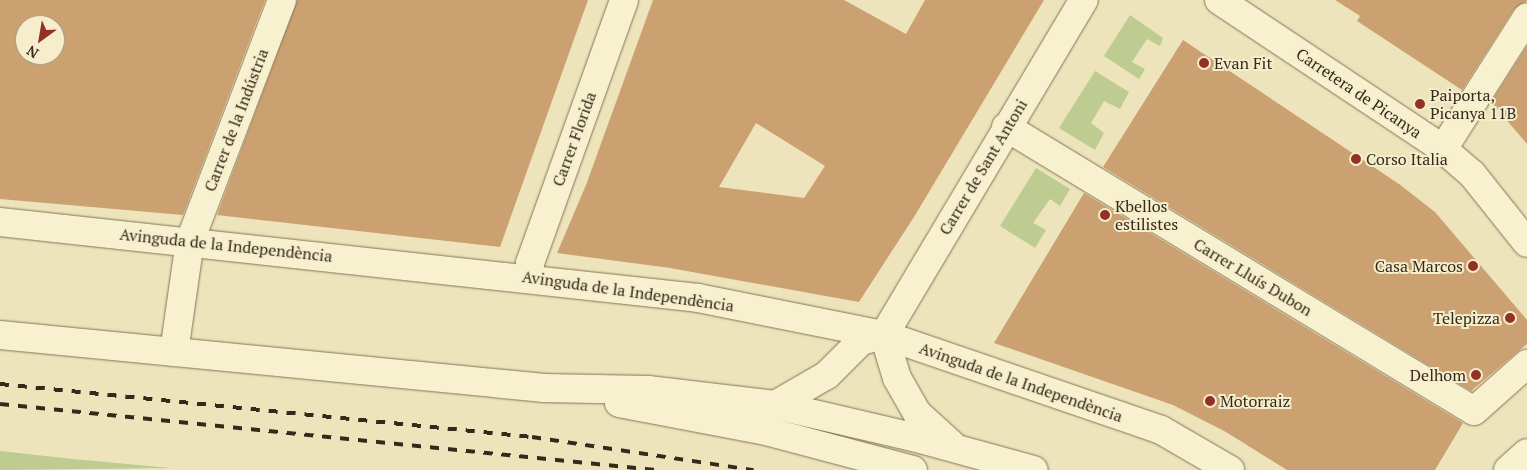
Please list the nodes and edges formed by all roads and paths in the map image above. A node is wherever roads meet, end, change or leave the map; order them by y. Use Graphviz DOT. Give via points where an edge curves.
graph roads {
  1 [pos="282,0"];
  2 [pos="624,0"];
  3 [pos="1084,0"];
  4 [pos="1219,0"];
  5 [pos="1527,17"];
  6 [pos="1006,127"];
  7 [pos="1443,149"];
  8 [pos="0,222"];
  9 [pos="190,241"];
  10 [pos="1527,243"];
  11 [pos="529,278"];
  12 [pos="0,335"];
  13 [pos="884,335"];
  14 [pos="174,352"];
  15 [pos="1527,364"];
  16 [pos="544,388"];
  17 [pos="775,405"];
  18 [pos="957,449"];
  19 [pos="1527,453"];
  20 [pos="913,470"];
  21 [pos="1034,470"];
  22 [pos="1230,470"];
  23 [pos="1508,470"];
  1 -- 9 [label="street, Carrer de la Indústria"];
  2 -- 11 [label="street, Carrer Florida" via="534,249"];
  3 -- 6 [label="street, Carrer de Sant Antoni"];
  4 -- 7 [label="street, Carretera de Picanya"];
  5 -- 7 [label="street"];
  6 -- 13 [label="street, Carrer de Sant Antoni"];
  6 -- 15 [label="street, Carrer Lluís Dubon" via="1474,412"];
  7 -- 10 [label="street, Carretera de Picanya" via="1472,174"];
  8 -- 9 [label="street, Avinguda de la Independència"];
  9 -- 11 [label="street, Avinguda de la Independència"];
  9 -- 14 [label="street, Carrer de la Indústria"];
  11 -- 13 [label="street, Avinguda de la Independència" via="698,298"];
  12 -- 14 [label="street"];
  13 -- 17 [label="street" via="861,341 827,375"];
  13 -- 18 [label="street" via="897,378 917,413"];
  13 -- 22 [label="street, Avinguda de la Independència" via="1161,430"];
  14 -- 16 [label="street"];
  16 -- 17 [label="street" via="648,390"];
  16 -- 20 [label="street" via="766,432"];
  17 -- 18 [label="street"];
  18 -- 21 [label="street"];
  19 -- 23 [label="street"];
}
